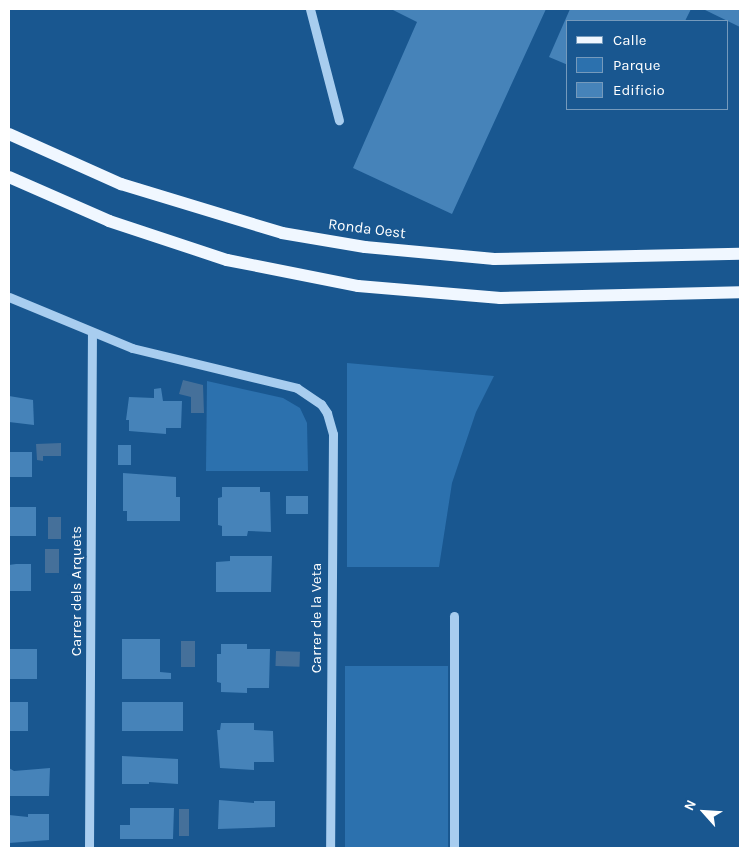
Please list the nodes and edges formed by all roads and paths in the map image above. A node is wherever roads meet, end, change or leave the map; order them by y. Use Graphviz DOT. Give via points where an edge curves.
graph roads {
  1 [pos="310,9"];
  2 [pos="339,120"];
  3 [pos="9,134"];
  4 [pos="9,177"];
  5 [pos="740,254"];
  6 [pos="740,292"];
  7 [pos="9,297"];
  8 [pos="92,333"];
  9 [pos="454,616"];
  10 [pos="89,848"];
  11 [pos="330,848"];
  12 [pos="454,848"];
  1 -- 2 [label="street"];
  3 -- 5 [label="main road, Ronda Oest" via="121,184 282,233 365,247 494,259"];
  4 -- 6 [label="main road" via="109,221 228,260 358,286 500,298"];
  7 -- 8 [label="street"];
  8 -- 10 [label="street, Carrer dels Arquets"];
  8 -- 11 [label="street, Carrer de la Veta" via="160,356 278,382 311,395 327,413 332,434"];
  9 -- 12 [label="street"];
}
